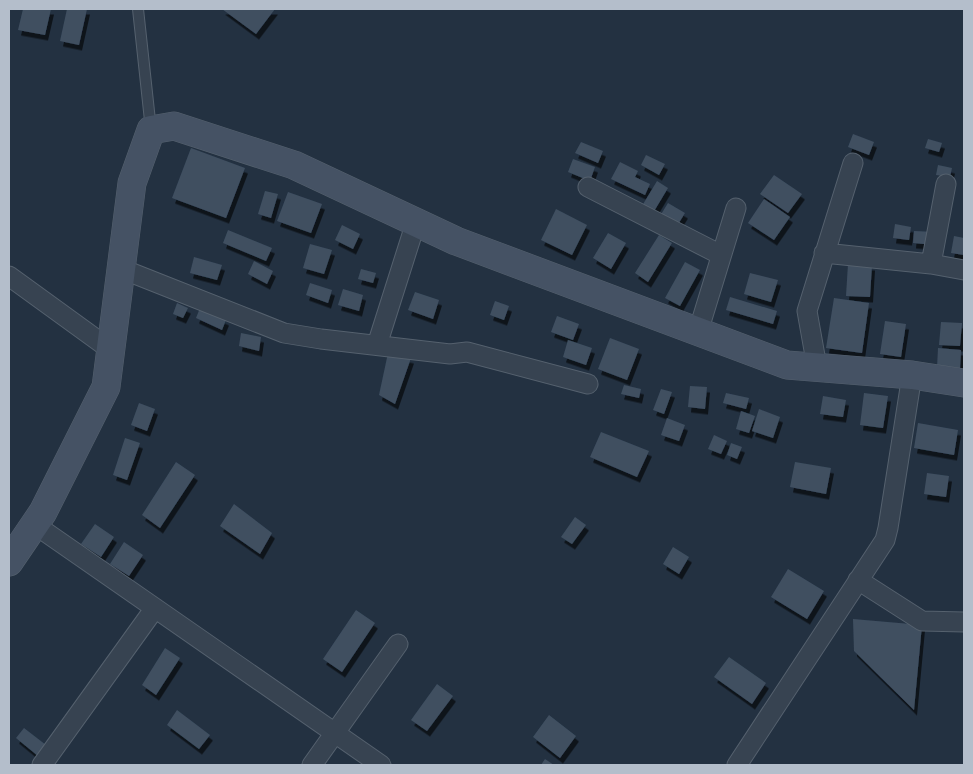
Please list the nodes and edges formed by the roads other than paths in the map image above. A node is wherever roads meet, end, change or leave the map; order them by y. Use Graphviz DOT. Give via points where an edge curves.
graph roads {
  1 [pos="138,9"];
  2 [pos="151,130"];
  3 [pos="853,163"];
  4 [pos="946,184"];
  5 [pos="588,187"];
  6 [pos="736,208"];
  7 [pos="416,222"];
  8 [pos="824,253"];
  9 [pos="721,255"];
  10 [pos="931,264"];
  11 [pos="122,268"];
  12 [pos="964,270"];
  13 [pos="9,276"];
  14 [pos="698,332"];
  15 [pos="378,345"];
  16 [pos="111,350"];
  17 [pos="817,367"];
  18 [pos="912,375"];
  19 [pos="964,383"];
  20 [pos="588,384"];
  21 [pos="34,524"];
  22 [pos="9,562"];
  23 [pos="858,580"];
  24 [pos="155,608"];
  25 [pos="964,622"];
  26 [pos="398,644"];
  27 [pos="334,733"];
  28 [pos="42,765"];
  29 [pos="312,765"];
  30 [pos="381,765"];
  31 [pos="737,765"];
  1 -- 2 [label="lane"];
  2 -- 7 [label="street" via="174,126 294,165"];
  2 -- 11 [label="street" via="132,183"];
  3 -- 8 [label="street"];
  4 -- 10 [label="street"];
  5 -- 9 [label="street"];
  6 -- 9 [label="street"];
  7 -- 14 [label="street" via="456,241"];
  7 -- 15 [label="street"];
  8 -- 10 [label="street"];
  8 -- 17 [label="street" via="807,310"];
  9 -- 14 [label="street"];
  10 -- 12 [label="street"];
  11 -- 15 [label="street" via="284,333"];
  11 -- 16 [label="street"];
  13 -- 16 [label="street"];
  14 -- 17 [label="street" via="787,365"];
  15 -- 20 [label="street" via="450,354 467,352"];
  16 -- 21 [label="street" via="106,387"];
  17 -- 18 [label="street"];
  18 -- 19 [label="street"];
  18 -- 23 [label="street" via="885,540"];
  21 -- 22 [label="street"];
  21 -- 24 [label="street"];
  23 -- 25 [label="street" via="922,621"];
  23 -- 31 [label="street"];
  24 -- 27 [label="street"];
  24 -- 28 [label="street"];
  26 -- 27 [label="street"];
  27 -- 29 [label="street"];
  27 -- 30 [label="street"];
}
